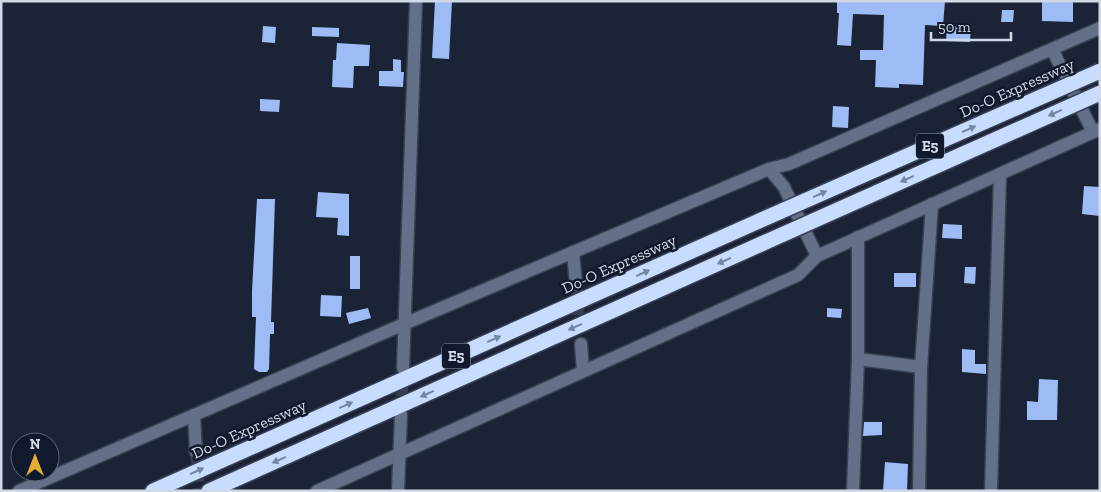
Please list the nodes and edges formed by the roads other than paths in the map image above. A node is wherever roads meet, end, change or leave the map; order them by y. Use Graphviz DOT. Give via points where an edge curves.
graph roads {
  1 [pos="416,1"];
  2 [pos="1100,28"];
  3 [pos="1052,49"];
  4 [pos="1100,71"];
  5 [pos="1100,93"];
  6 [pos="1096,130"];
  7 [pos="769,169"];
  8 [pos="1000,174"];
  9 [pos="932,204"];
  10 [pos="858,237"];
  11 [pos="573,252"];
  12 [pos="817,256"];
  13 [pos="576,285"];
  14 [pos="404,324"];
  15 [pos="581,344"];
  16 [pos="858,359"];
  17 [pos="921,367"];
  18 [pos="403,368"];
  19 [pos="583,371"];
  20 [pos="401,414"];
  21 [pos="194,415"];
  22 [pos="196,452"];
  23 [pos="399,454"];
  24 [pos="20,491"];
  25 [pos="153,491"];
  26 [pos="209,491"];
  27 [pos="317,491"];
  28 [pos="398,491"];
  29 [pos="853,491"];
  30 [pos="919,491"];
  31 [pos="991,491"];
  1 -- 14 [label="street"];
  2 -- 3 [label="street"];
  3 -- 6 [label="street"];
  3 -- 7 [label="street" via="790,164"];
  25 -- 4 [label="highway, Do-O Expressway / E5, one-way, bridge"];
  5 -- 26 [label="highway, E5, one-way, bridge"];
  6 -- 8 [label="street"];
  7 -- 11 [label="street"];
  7 -- 12 [label="street" via="784,187"];
  8 -- 9 [label="street"];
  8 -- 31 [label="street"];
  9 -- 10 [label="street"];
  9 -- 17 [label="street"];
  10 -- 12 [label="street"];
  10 -- 16 [label="street"];
  11 -- 13 [label="street"];
  11 -- 14 [label="street"];
  12 -- 19 [label="street" via="798,275"];
  14 -- 18 [label="street"];
  14 -- 21 [label="street"];
  15 -- 19 [label="street"];
  16 -- 17 [label="street"];
  16 -- 29 [label="street"];
  17 -- 30 [label="street"];
  19 -- 23 [label="street"];
  20 -- 23 [label="street"];
  21 -- 22 [label="street"];
  21 -- 24 [label="street"];
  23 -- 27 [label="street"];
  23 -- 28 [label="street"];
}
